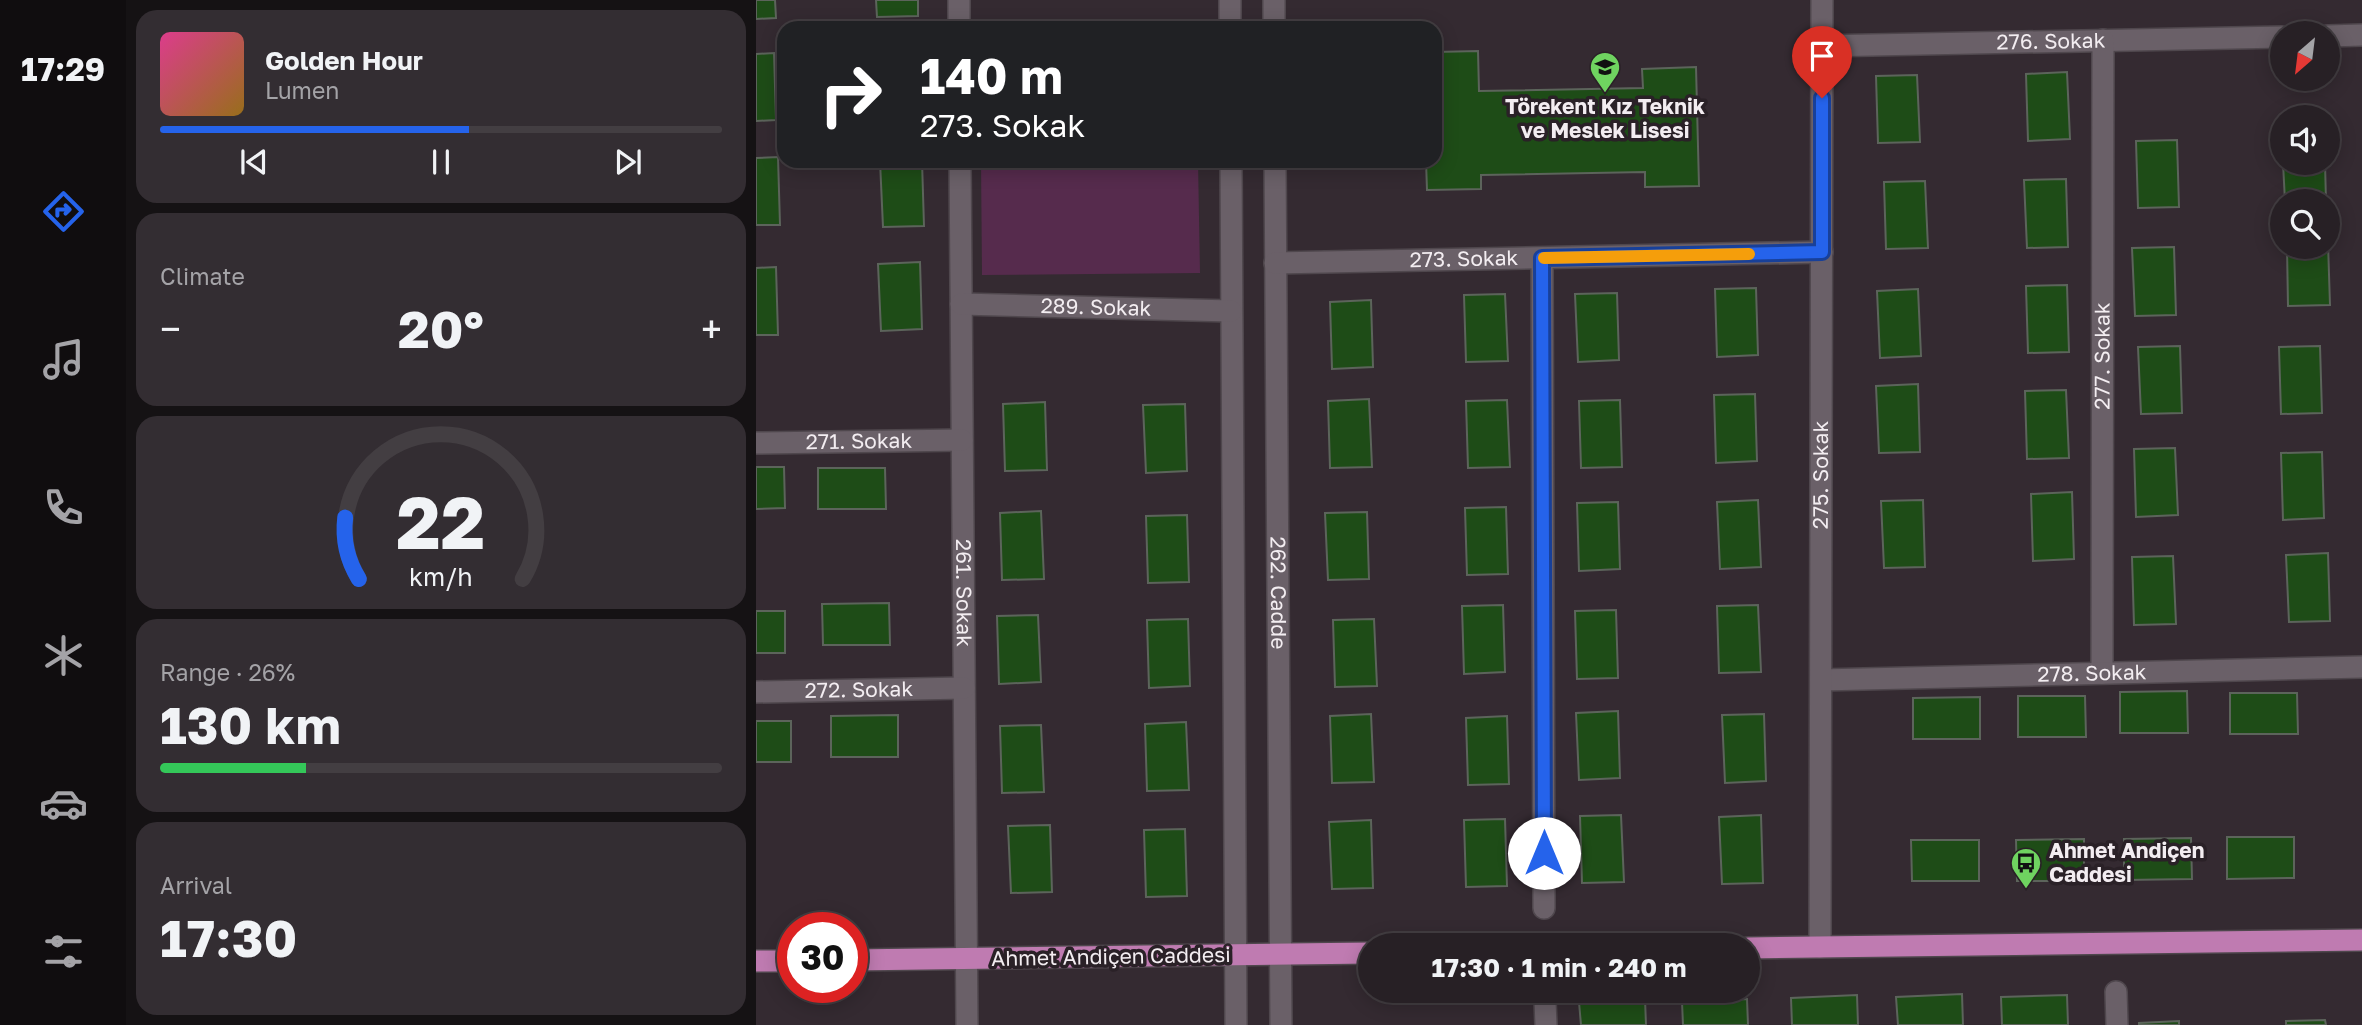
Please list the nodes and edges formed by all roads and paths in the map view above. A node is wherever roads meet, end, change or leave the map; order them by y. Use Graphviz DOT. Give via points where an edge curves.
graph roads {
  1 [pos="959,0"];
  2 [pos="1230,0"];
  3 [pos="1274,0"];
  4 [pos="1822,0"];
  5 [pos="959,21"];
  6 [pos="1230,21"];
  7 [pos="1274,21"];
  8 [pos="2362,35"];
  9 [pos="2340,36"];
  10 [pos="2270,37"];
  11 [pos="2103,40"];
  12 [pos="1822,46"];
  13 [pos="960,168"];
  14 [pos="1231,168"];
  15 [pos="1275,168"];
  16 [pos="1822,252"];
  17 [pos="1542,258"];
  18 [pos="1275,263"];
  19 [pos="961,304"];
  20 [pos="1231,311"];
  21 [pos="962,440"];
  22 [pos="756,443"];
  23 [pos="2362,667"];
  24 [pos="2102,673"];
  25 [pos="1821,680"];
  26 [pos="964,688"];
  27 [pos="756,692"];
  28 [pos="1544,908"];
  29 [pos="2362,940"];
  30 [pos="1820,947"];
  31 [pos="1760,948"];
  32 [pos="1358,953"];
  33 [pos="1279,954"];
  34 [pos="1234,955"];
  35 [pos="966,959"];
  36 [pos="868,960"];
  37 [pos="756,961"];
  38 [pos="777,961"];
  39 [pos="2116,992"];
  40 [pos="1545,1003"];
  41 [pos="967,1025"];
  42 [pos="1236,1025"];
  43 [pos="1281,1025"];
  44 [pos="1546,1025"];
  45 [pos="2117,1025"];
  1 -- 5 [label="street"];
  2 -- 6 [label="street"];
  3 -- 7 [label="street"];
  4 -- 12 [label="street, 275. Sokak"];
  8 -- 9 [label="street"];
  10 -- 11 [label="street, 276. Sokak"];
  11 -- 12 [label="street, 276. Sokak"];
  11 -- 24 [label="street, 277. Sokak"];
  12 -- 16 [label="street, 275. Sokak"];
  13 -- 19 [label="street, 261. Sokak"];
  14 -- 20 [label="street"];
  15 -- 18 [label="street, 262. Cadde"];
  16 -- 17 [label="street, 273. Sokak"];
  16 -- 25 [label="street, 275. Sokak"];
  17 -- 18 [label="street, 273. Sokak"];
  17 -- 28 [label="street"];
  18 -- 33 [label="street, 262. Cadde"];
  19 -- 20 [label="street, 289. Sokak"];
  19 -- 21 [label="street, 261. Sokak"];
  20 -- 34 [label="street"];
  21 -- 22 [label="street, 271. Sokak"];
  21 -- 26 [label="street, 261. Sokak"];
  23 -- 24 [label="street, 278. Sokak"];
  24 -- 25 [label="street, 278. Sokak"];
  25 -- 30 [label="street, 275. Sokak"];
  26 -- 27 [label="street, 272. Sokak"];
  26 -- 35 [label="street, 261. Sokak"];
  29 -- 30 [label="main road"];
  30 -- 31 [label="main road"];
  32 -- 33 [label="main road, Ahmet Andiçen Caddesi"];
  33 -- 34 [label="main road, Ahmet Andiçen Caddesi"];
  33 -- 43 [label="street, 262. Cadde"];
  34 -- 35 [label="main road, Ahmet Andiçen Caddesi"];
  34 -- 42 [label="street"];
  35 -- 36 [label="main road, Ahmet Andiçen Caddesi"];
  35 -- 41 [label="street, 261. Sokak"];
  37 -- 38 [label="main road"];
  39 -- 45 [label="street"];
  40 -- 44 [label="street"];
}
